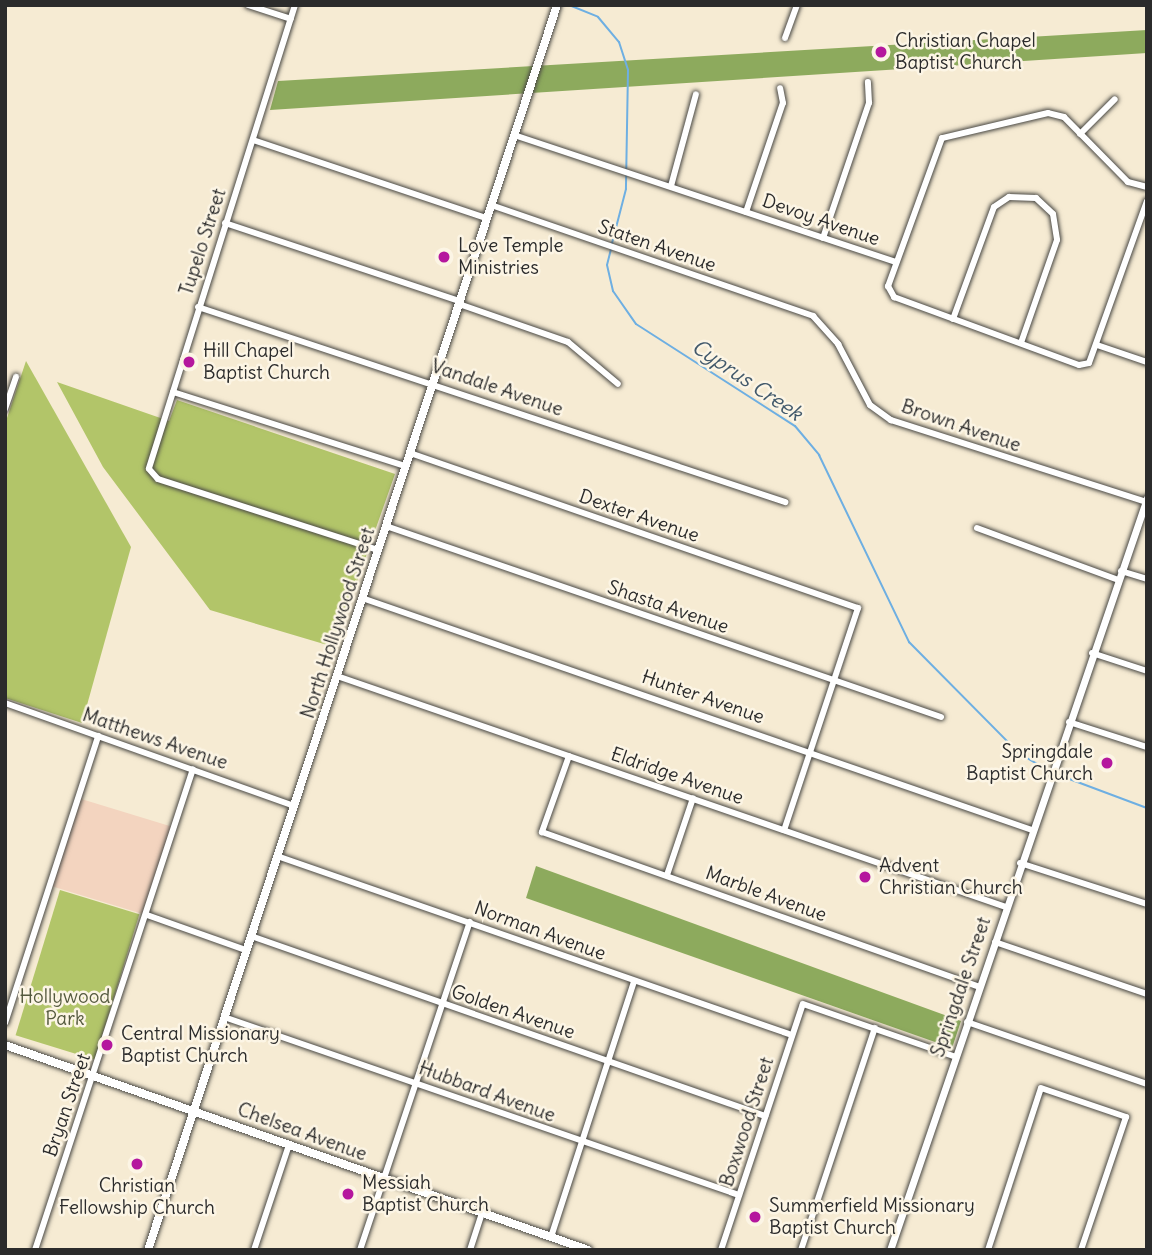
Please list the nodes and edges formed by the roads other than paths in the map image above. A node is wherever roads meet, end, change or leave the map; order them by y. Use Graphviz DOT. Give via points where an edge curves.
graph roads {
  1 [pos="248,5"];
  2 [pos="295,5"];
  3 [pos="557,5"];
  4 [pos="797,5"];
  5 [pos="291,19"];
  6 [pos="785,38"];
  7 [pos="868,82"];
  8 [pos="780,88"];
  9 [pos="696,93"];
  10 [pos="1115,99"];
  11 [pos="1080,134"];
  12 [pos="514,135"];
  13 [pos="253,140"];
  14 [pos="671,186"];
  15 [pos="1147,187"];
  16 [pos="1147,201"];
  17 [pos="491,205"];
  18 [pos="746,212"];
  19 [pos="486,218"];
  20 [pos="225,223"];
  21 [pos="823,238"];
  22 [pos="895,262"];
  23 [pos="459,303"];
  24 [pos="198,307"];
  25 [pos="813,316"];
  26 [pos="953,319"];
  27 [pos="1021,344"];
  28 [pos="1097,345"];
  29 [pos="1147,362"];
  30 [pos="16,377"];
  31 [pos="433,382"];
  32 [pos="618,384"];
  33 [pos="173,392"];
  34 [pos="5,409"];
  35 [pos="410,453"];
  36 [pos="405,466"];
  37 [pos="1146,500"];
  38 [pos="785,502"];
  39 [pos="386,526"];
  40 [pos="977,528"];
  41 [pos="378,550"];
  42 [pos="1121,571"];
  43 [pos="1147,579"];
  44 [pos="1118,580"];
  45 [pos="362,598"];
  46 [pos="1092,653"];
  47 [pos="1147,671"];
  48 [pos="337,676"];
  49 [pos="835,681"];
  50 [pos="5,703"];
  51 [pos="941,717"];
  52 [pos="1069,722"];
  53 [pos="98,736"];
  54 [pos="1147,747"];
  55 [pos="811,751"];
  56 [pos="569,756"];
  57 [pos="193,769"];
  58 [pos="693,798"];
  59 [pos="294,806"];
  60 [pos="784,830"];
  61 [pos="1032,830"];
  62 [pos="277,856"];
  63 [pos="1020,863"];
  64 [pos="667,875"];
  65 [pos="1147,904"];
  66 [pos="1006,907"];
  67 [pos="147,915"];
  68 [pos="470,922"];
  69 [pos="251,936"];
  70 [pos="995,942"];
  71 [pos="246,950"];
  72 [pos="634,981"];
  73 [pos="979,987"];
  74 [pos="1147,994"];
  75 [pos="442,1005"];
  76 [pos="224,1017"];
  77 [pos="967,1022"];
  78 [pos="5,1023"];
  79 [pos="874,1028"];
  80 [pos="792,1035"];
  81 [pos="5,1045"];
  82 [pos="953,1056"];
  83 [pos="607,1061"];
  84 [pos="94,1074"];
  85 [pos="417,1084"];
  86 [pos="1147,1084"];
  87 [pos="194,1111"];
  88 [pos="765,1116"];
  89 [pos="580,1142"];
  90 [pos="289,1144"];
  91 [pos="385,1178"];
  92 [pos="739,1195"];
  93 [pos="482,1213"];
  94 [pos="551,1237"];
  95 [pos="35,1250"];
  96 [pos="148,1250"];
  97 [pos="254,1250"];
  98 [pos="360,1250"];
  99 [pos="470,1250"];
  100 [pos="588,1250"];
  101 [pos="721,1250"];
  102 [pos="801,1250"];
  103 [pos="890,1250"];
  104 [pos="988,1250"];
  105 [pos="1081,1250"];
  1 -- 5 [label="street"];
  2 -- 5 [label="street, Tupelo Street"];
  3 -- 12 [label="main road, North Hollywood Street"];
  4 -- 6 [label="street"];
  5 -- 13 [label="street, Tupelo Street"];
  7 -- 21 [label="street" via="869,103"];
  8 -- 18 [label="street" via="783,103"];
  9 -- 14 [label="street"];
  10 -- 11 [label="street"];
  11 -- 15 [label="street" via="1119,174"];
  11 -- 22 [label="street" via="1064,117 1048,113 942,138"];
  12 -- 14 [label="street, Devoy Avenue"];
  12 -- 17 [label="main road, North Hollywood Street"];
  13 -- 19 [label="street"];
  13 -- 20 [label="street, Tupelo Street"];
  14 -- 18 [label="street, Devoy Avenue"];
  16 -- 28 [label="street"];
  17 -- 19 [label="main road, North Hollywood Street"];
  17 -- 25 [label="street, Staten Avenue"];
  18 -- 21 [label="street, Devoy Avenue"];
  19 -- 23 [label="main road, North Hollywood Street"];
  20 -- 23 [label="street"];
  20 -- 24 [label="street, Tupelo Street"];
  21 -- 22 [label="street, Devoy Avenue"];
  22 -- 26 [label="street, Devoy Avenue" via="887,286 894,297"];
  23 -- 31 [label="main road, North Hollywood Street"];
  23 -- 32 [label="street" via="568,342"];
  24 -- 31 [label="street, Vandale Avenue"];
  24 -- 33 [label="street, Tupelo Street"];
  25 -- 37 [label="street, Brown Avenue" via="838,344 863,396 891,420"];
  26 -- 27 [label="street, Devoy Avenue"];
  26 -- 27 [label="street" via="994,207 1009,197 1036,198 1052,214 1057,240"];
  27 -- 28 [label="street, Devoy Avenue" via="1079,365 1089,363"];
  28 -- 29 [label="street"];
  30 -- 34 [label="street"];
  31 -- 35 [label="main road, North Hollywood Street"];
  31 -- 38 [label="street, Vandale Avenue"];
  33 -- 36 [label="street"];
  33 -- 41 [label="street, Tupelo Street" via="149,466 165,481"];
  35 -- 36 [label="main road, North Hollywood Street"];
  35 -- 49 [label="street, Dexter Avenue" via="859,607"];
  36 -- 39 [label="main road, North Hollywood Street"];
  37 -- 42 [label="street, Springdale Street"];
  39 -- 41 [label="main road, North Hollywood Street"];
  39 -- 49 [label="street, Shasta Avenue"];
  40 -- 44 [label="street"];
  41 -- 45 [label="main road, North Hollywood Street"];
  42 -- 43 [label="street"];
  42 -- 44 [label="street, Springdale Street"];
  44 -- 46 [label="street, Springdale Street"];
  45 -- 48 [label="main road, North Hollywood Street"];
  45 -- 55 [label="street, Hunter Avenue"];
  46 -- 47 [label="street"];
  46 -- 52 [label="street, Springdale Street"];
  48 -- 56 [label="street, Eldridge Avenue"];
  48 -- 59 [label="main road, North Hollywood Street"];
  49 -- 51 [label="street, Shasta Avenue"];
  49 -- 55 [label="street"];
  50 -- 53 [label="street, Matthews Avenue"];
  52 -- 54 [label="street"];
  52 -- 61 [label="street, Springdale Street"];
  53 -- 57 [label="street, Matthews Avenue"];
  53 -- 78 [label="street"];
  55 -- 60 [label="street"];
  55 -- 61 [label="street, Hunter Avenue"];
  56 -- 58 [label="street, Eldridge Avenue"];
  56 -- 64 [label="street, Marble Avenue" via="542,832"];
  57 -- 59 [label="street, Matthews Avenue"];
  57 -- 67 [label="street, Bryan Street"];
  58 -- 60 [label="street, Eldridge Avenue"];
  58 -- 64 [label="street"];
  59 -- 62 [label="main road, North Hollywood Street"];
  60 -- 66 [label="street, Eldridge Avenue"];
  61 -- 63 [label="street, Springdale Street"];
  62 -- 68 [label="street, Norman Avenue"];
  62 -- 69 [label="main road, North Hollywood Street"];
  63 -- 65 [label="street"];
  63 -- 66 [label="street, Springdale Street"];
  64 -- 73 [label="street, Marble Avenue"];
  66 -- 70 [label="street, Springdale Street"];
  67 -- 71 [label="street"];
  67 -- 84 [label="street, Bryan Street"];
  68 -- 72 [label="street, Norman Avenue"];
  68 -- 75 [label="street"];
  69 -- 71 [label="main road, North Hollywood Street"];
  69 -- 75 [label="street, Golden Avenue"];
  70 -- 73 [label="street, Springdale Street"];
  70 -- 74 [label="street"];
  71 -- 76 [label="main road, North Hollywood Street"];
  72 -- 80 [label="street, Norman Avenue"];
  72 -- 83 [label="street"];
  73 -- 77 [label="street, Springdale Street"];
  75 -- 83 [label="street, Golden Avenue"];
  75 -- 85 [label="street"];
  76 -- 85 [label="street, Hubbard Avenue"];
  76 -- 87 [label="main road, North Hollywood Street"];
  77 -- 82 [label="street, Springdale Street"];
  77 -- 86 [label="street"];
  79 -- 80 [label="street, Boxwood Street" via="803,1004"];
  79 -- 82 [label="street"];
  79 -- 102 [label="street"];
  80 -- 88 [label="street, Boxwood Street"];
  81 -- 84 [label="main road, Chelsea Avenue"];
  82 -- 103 [label="street, Springdale Street"];
  83 -- 88 [label="street, Golden Avenue"];
  83 -- 89 [label="street"];
  84 -- 87 [label="main road, Chelsea Avenue"];
  84 -- 95 [label="street, Bryan Street"];
  85 -- 89 [label="street, Hubbard Avenue"];
  85 -- 91 [label="street"];
  87 -- 90 [label="main road, Chelsea Avenue"];
  87 -- 96 [label="main road, North Hollywood Street"];
  88 -- 92 [label="street, Boxwood Street"];
  89 -- 92 [label="street, Hubbard Avenue"];
  89 -- 94 [label="street"];
  90 -- 91 [label="main road, Chelsea Avenue"];
  90 -- 97 [label="street"];
  91 -- 93 [label="main road, Chelsea Avenue"];
  91 -- 98 [label="street"];
  92 -- 101 [label="street, Boxwood Street"];
  93 -- 94 [label="main road, Chelsea Avenue"];
  93 -- 99 [label="street"];
  94 -- 100 [label="main road, Chelsea Avenue"];
  104 -- 105 [label="street" via="1041,1088 1126,1117"];
}
